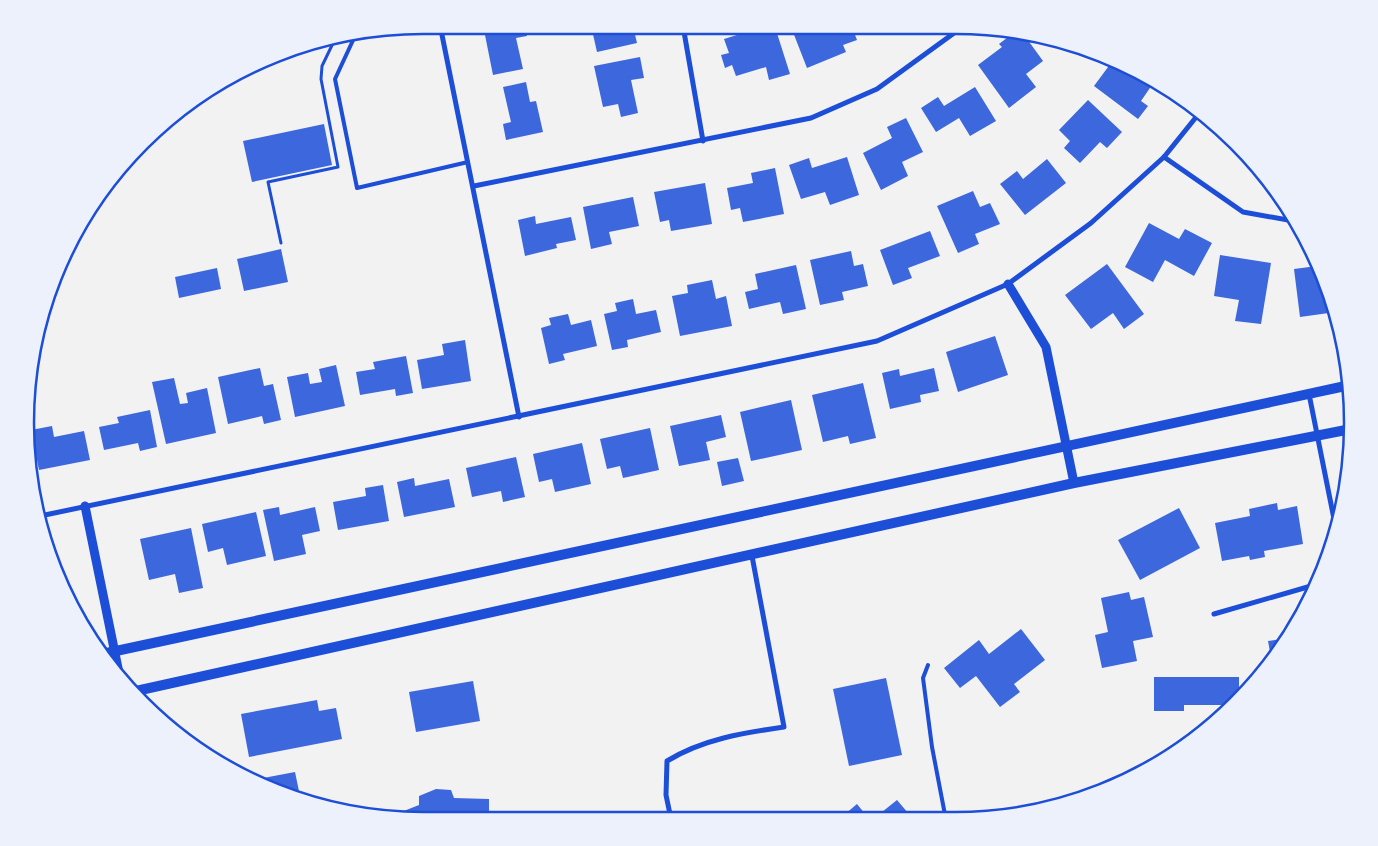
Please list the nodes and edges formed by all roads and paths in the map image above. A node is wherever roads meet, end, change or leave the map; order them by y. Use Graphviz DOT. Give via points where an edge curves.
graph roads {
  1 [pos="442,34"];
  2 [pos="683,34"];
  3 [pos="953,34"];
  4 [pos="353,40"];
  5 [pos="333,44"];
  6 [pos="1196,117"];
  7 [pos="702,141"];
  8 [pos="1164,157"];
  9 [pos="469,162"];
  10 [pos="474,186"];
  11 [pos="1287,220"];
  12 [pos="281,243"];
  13 [pos="1008,284"];
  14 [pos="1342,387"];
  15 [pos="1309,394"];
  16 [pos="519,417"];
  17 [pos="1344,430"];
  18 [pos="1317,436"];
  19 [pos="1065,445"];
  20 [pos="1074,483"];
  21 [pos="85,506"];
  22 [pos="45,515"];
  23 [pos="1333,517"];
  24 [pos="752,556"];
  25 [pos="1308,587"];
  26 [pos="1214,614"];
  27 [pos="115,652"];
  28 [pos="109,653"];
  29 [pos="117,664"];
  30 [pos="928,665"];
  31 [pos="140,690"];
  32 [pos="670,812"];
  33 [pos="944,812"];
  1 -- 9 [label="street"];
  2 -- 7 [label="street"];
  3 -- 7 [label="street" via="877,89 811,118"];
  4 -- 9 [label="lane" via="335,79 357,188"];
  5 -- 12 [label="path" via="322,66 321,79 338,167 268,182"];
  6 -- 8 [label="street"];
  7 -- 10 [label="street"];
  8 -- 11 [label="street" via="1242,212"];
  8 -- 13 [label="street" via="1091,223"];
  9 -- 10 [label="street"];
  10 -- 16 [label="street"];
  13 -- 16 [label="street" via="877,341"];
  13 -- 19 [label="street" via="1046,347"];
  14 -- 15 [label="main road"];
  15 -- 18 [label="street"];
  15 -- 19 [label="main road"];
  16 -- 21 [label="street"];
  17 -- 18 [label="main road"];
  18 -- 20 [label="main road"];
  18 -- 23 [label="street"];
  19 -- 20 [label="street"];
  19 -- 27 [label="main road"];
  20 -- 24 [label="main road"];
  21 -- 22 [label="street"];
  21 -- 27 [label="street"];
  24 -- 31 [label="main road"];
  24 -- 32 [label="street" via="784,727 742,733 689,748 667,761 666,795"];
  25 -- 26 [label="street"];
  27 -- 28 [label="main road"];
  27 -- 29 [label="street"];
  30 -- 33 [label="lane" via="924,678 932,747"];
}
